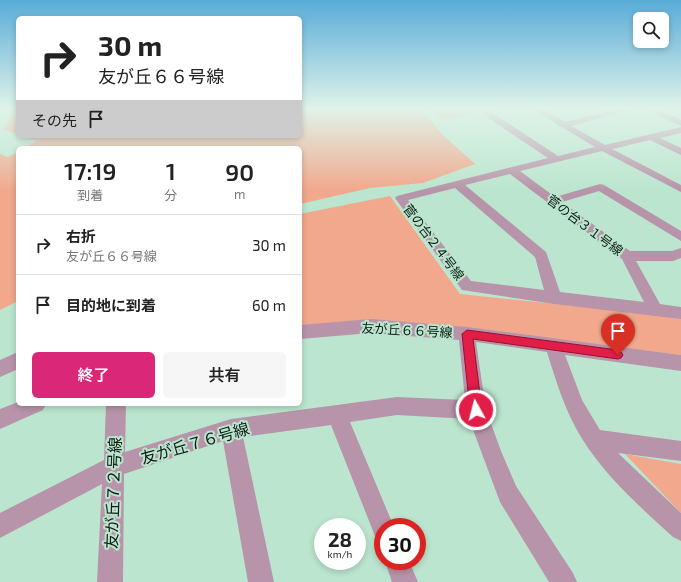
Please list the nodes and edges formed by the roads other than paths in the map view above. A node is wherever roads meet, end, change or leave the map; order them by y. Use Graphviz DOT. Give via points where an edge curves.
graph roads {
  1 [pos="521,136"];
  2 [pos="582,136"];
  3 [pos="655,136"];
  4 [pos="651,137"];
  5 [pos="603,148"];
  6 [pos="681,152"];
  7 [pos="556,159"];
  8 [pos="513,171"];
  9 [pos="458,184"];
  10 [pos="681,189"];
  11 [pos="553,201"];
  12 [pos="681,237"];
  13 [pos="681,253"];
  14 [pos="627,256"];
  15 [pos="554,298"];
  16 [pos="656,311"];
  17 [pos="681,313"];
  18 [pos="302,332"];
  19 [pos="467,334"];
  20 [pos="554,347"];
  21 [pos="16,361"];
  22 [pos="681,363"];
  23 [pos="0,369"];
  24 [pos="31,406"];
  25 [pos="116,406"];
  26 [pos="476,410"];
  27 [pos="337,414"];
  28 [pos="0,419"];
  29 [pos="231,429"];
  30 [pos="594,439"];
  31 [pos="681,451"];
  32 [pos="115,466"];
  33 [pos="379,518"];
  34 [pos="0,526"];
  35 [pos="681,530"];
  36 [pos="400,570"];
  37 [pos="110,582"];
  38 [pos="261,582"];
  39 [pos="405,582"];
  40 [pos="564,582"];
  1 -- 7 [label="street"];
  2 -- 5 [label="street"];
  3 -- 4 [label="street, 菅の台２４号線"];
  4 -- 5 [label="street, 菅の台２４号線"];
  4 -- 6 [label="street"];
  5 -- 7 [label="street, 菅の台２４号線"];
  5 -- 10 [label="street"];
  7 -- 8 [label="street, 菅の台２４号線"];
  8 -- 9 [label="street, 菅の台２４号線"];
  8 -- 11 [label="street, 菅の台３１号線"];
  9 -- 15 [label="street" via="541,254"];
  9 -- 15 [label="street, 菅の台２４号線" via="401,198 467,286"];
  11 -- 12 [label="street" via="600,186"];
  11 -- 14 [label="street, 菅の台３１号線"];
  13 -- 14 [label="street" via="673,256"];
  14 -- 16 [label="street, 菅の台３１号線"];
  15 -- 16 [label="street, 菅の台２４号線"];
  16 -- 17 [label="street, 菅の台２４号線"];
  18 -- 19 [label="street, 友が丘６６号線" via="370,326"];
  19 -- 20 [label="street, 友が丘６６号線"];
  19 -- 26 [label="street"];
  20 -- 22 [label="street, 友が丘６６号線"];
  20 -- 30 [label="street" via="567,385"];
  21 -- 23 [label="street"];
  24 -- 28 [label="street"];
  25 -- 32 [label="street, 友が丘７２号線"];
  26 -- 27 [label="street, 友が丘７６号線" via="397,406"];
  26 -- 40 [label="street" via="508,494"];
  27 -- 29 [label="street, 友が丘７６号線"];
  27 -- 33 [label="street"];
  29 -- 32 [label="street, 友が丘７６号線"];
  29 -- 38 [label="street"];
  30 -- 31 [label="street"];
  30 -- 35 [label="street" via="642,494"];
  32 -- 34 [label="street, 友が丘７６号線"];
  32 -- 37 [label="street, 友が丘７２号線"];
  36 -- 39 [label="street"];
}
